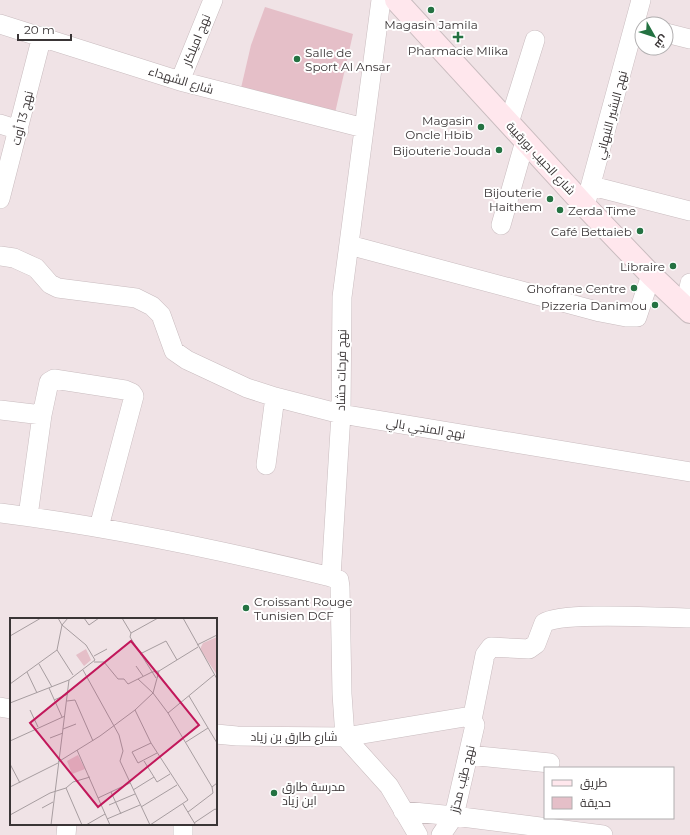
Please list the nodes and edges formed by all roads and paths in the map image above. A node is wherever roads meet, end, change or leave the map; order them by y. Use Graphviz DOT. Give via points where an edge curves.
graph roads {
  1 [pos="213,0"];
  2 [pos="381,0"];
  3 [pos="396,0"];
  4 [pos="641,0"];
  5 [pos="639,16"];
  6 [pos="0,24"];
  7 [pos="674,35"];
  8 [pos="42,36"];
  9 [pos="690,39"];
  10 [pos="535,40"];
  11 [pos="634,40"];
  12 [pos="180,81"];
  13 [pos="509,123"];
  14 [pos="0,124"];
  15 [pos="364,128"];
  16 [pos="19,130"];
  17 [pos="525,141"];
  18 [pos="592,186"];
  19 [pos="0,200"];
  20 [pos="585,206"];
  21 [pos="690,211"];
  22 [pos="501,224"];
  23 [pos="349,245"];
  24 [pos="0,256"];
  25 [pos="651,275"];
  26 [pos="690,283"];
  27 [pos="687,309"];
  28 [pos="275,397"];
  29 [pos="0,410"];
  30 [pos="341,414"];
  31 [pos="42,415"];
  32 [pos="266,465"];
  33 [pos="690,472"];
  34 [pos="0,513"];
  35 [pos="28,516"];
  36 [pos="99,527"];
  37 [pos="331,577"];
  38 [pos="690,618"];
  39 [pos="0,707"];
  40 [pos="10,708"];
  41 [pos="472,720"];
  42 [pos="217,734"];
  43 [pos="345,737"];
  44 [pos="468,755"];
  45 [pos="550,763"];
  46 [pos="403,811"];
  47 [pos="454,816"];
  48 [pos="67,825"];
  49 [pos="595,834"];
  50 [pos="66,835"];
  51 [pos="418,835"];
  52 [pos="441,835"];
  1 -- 12 [label="street, نهج اميلكار"];
  2 -- 15 [label="street, نهج فرحات حشاد"];
  3 -- 13 [label="main road, شارع الحبيب بورقيبة"];
  4 -- 5 [label="street, نهج البشير النبهاني"];
  6 -- 8 [label="street, شارع الشهداء"];
  7 -- 9 [label="street"];
  8 -- 12 [label="street, شارع الشهداء"];
  8 -- 16 [label="street, نهج 13 أوت"];
  10 -- 13 [label="street"];
  11 -- 18 [label="street, نهج البشير النبهاني"];
  12 -- 15 [label="street, شارع الشهداء"];
  13 -- 17 [label="main road, شارع الحبيب بورقيبة"];
  14 -- 16 [label="street"];
  15 -- 23 [label="street, نهج فرحات حشاد"];
  16 -- 19 [label="street, نهج 13 أوت"];
  17 -- 20 [label="main road, شارع الحبيب بورقيبة"];
  17 -- 22 [label="street"];
  18 -- 20 [label="street, نهج البشير النبهاني"];
  18 -- 21 [label="street"];
  20 -- 25 [label="main road, شارع الحبيب بورقيبة"];
  23 -- 25 [label="street" via="626,317 637,317"];
  23 -- 30 [label="street, نهج فرحات حشاد" via="342,297"];
  24 -- 28 [label="street, نهج المنجي بالي" via="14,258 36,268 46,280 58,288 136,298 147,303 163,318 172,349 187,360 240,385"];
  25 -- 27 [label="main road, شارع الحبيب بورقيبة"];
  26 -- 27 [label="street"];
  28 -- 30 [label="street, نهج المنجي بالي"];
  28 -- 32 [label="street"];
  29 -- 31 [label="street"];
  30 -- 33 [label="street, نهج المنجي بالي"];
  30 -- 37 [label="street, نهج فرحات حشاد"];
  31 -- 35 [label="street"];
  31 -- 36 [label="street" via="49,382 53,379 133,394"];
  34 -- 35 [label="street"];
  35 -- 36 [label="street"];
  36 -- 37 [label="street" via="262,560"];
  37 -- 43 [label="street" via="339,580 340,588"];
  38 -- 41 [label="street, نهج طيّب محرّز" via="618,616 551,620 544,623 536,644 529,649 491,647 485,655"];
  39 -- 40 [label="street"];
  41 -- 43 [label="street" via="465,717"];
  41 -- 44 [label="street, نهج طيّب محرّز" via="475,725"];
  42 -- 43 [label="street, شارع طارق بن زياد"];
  43 -- 46 [label="street, شارع طارق بن زياد" via="389,786"];
  44 -- 45 [label="street"];
  44 -- 47 [label="street, نهج طيّب محرّز"];
  46 -- 47 [label="street"];
  46 -- 51 [label="street, شارع طارق بن زياد"];
  47 -- 49 [label="street"];
  47 -- 52 [label="street, نهج طيّب محرّز"];
  48 -- 50 [label="street"];
}
